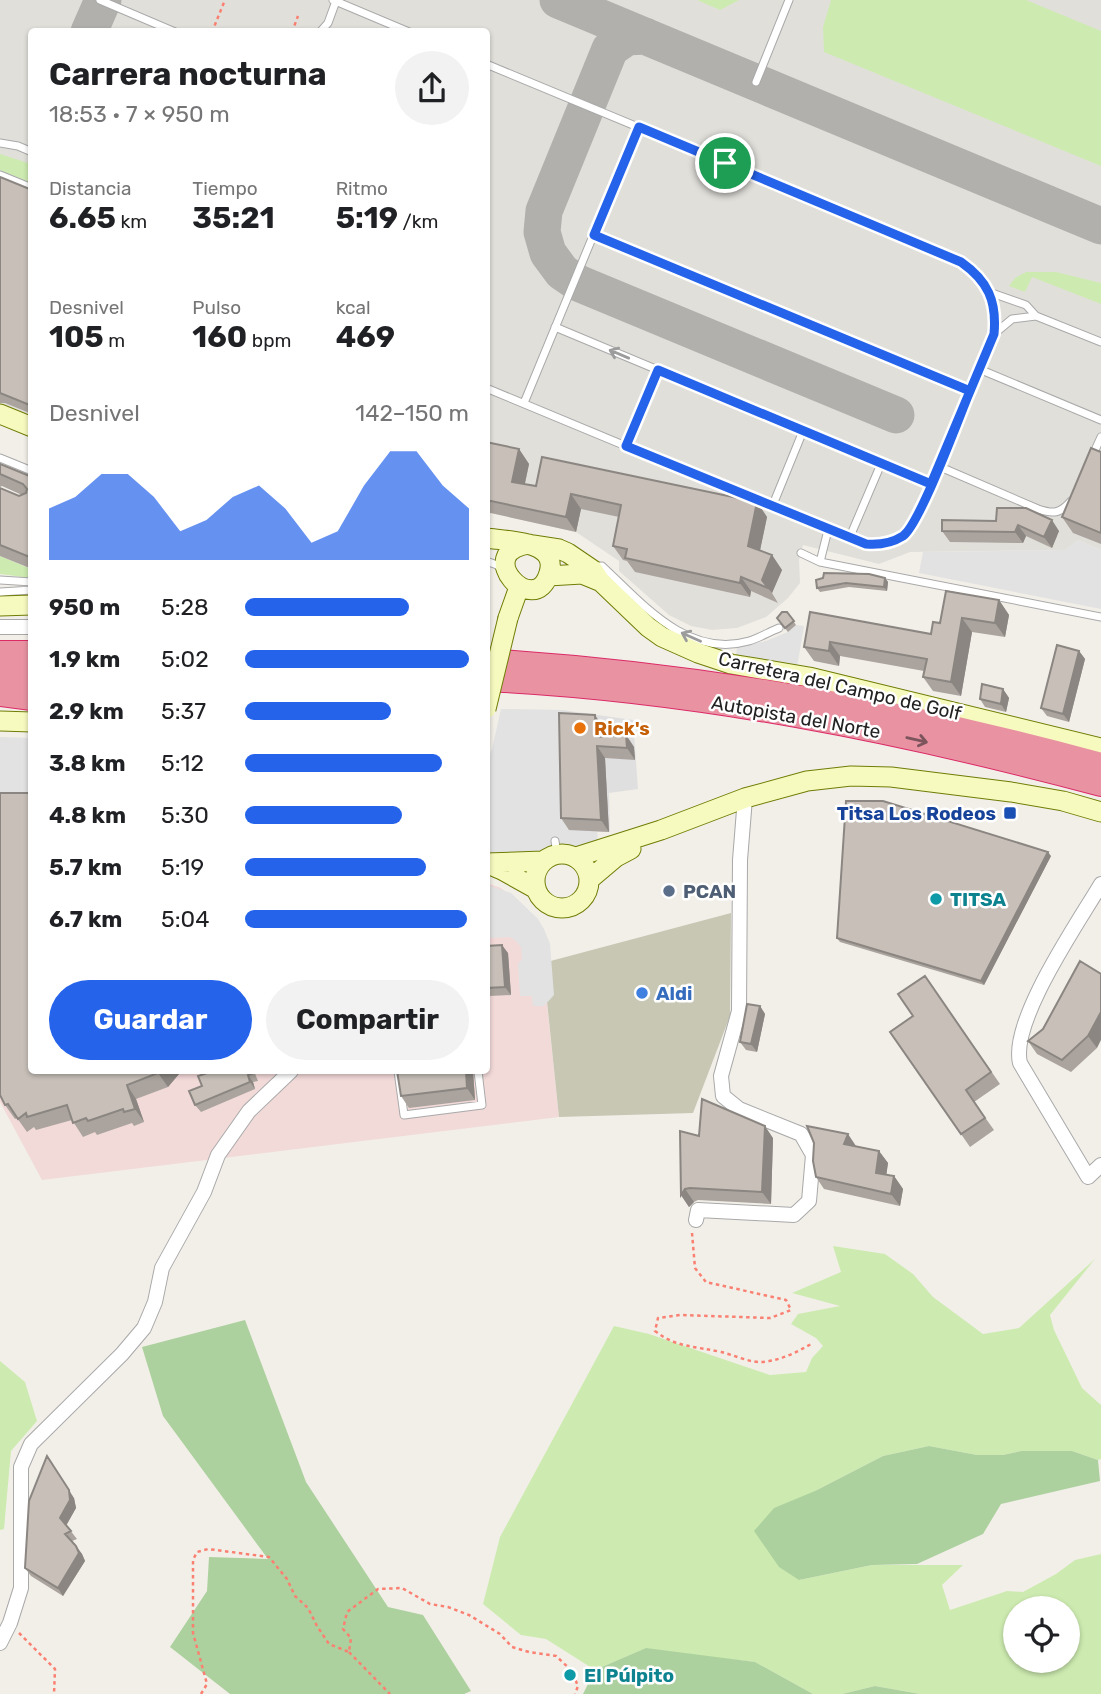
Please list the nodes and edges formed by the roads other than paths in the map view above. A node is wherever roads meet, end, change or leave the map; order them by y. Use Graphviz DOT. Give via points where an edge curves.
graph roads {
  1 [pos="100,0"];
  2 [pos="789,0"];
  3 [pos="335,1"];
  4 [pos="166,28"];
  5 [pos="324,28"];
  6 [pos="399,28"];
  7 [pos="490,66"];
  8 [pos="756,82"];
  9 [pos="639,127"];
  10 [pos="0,143"];
  11 [pos="28,150"];
  12 [pos="0,175"];
  13 [pos="28,186"];
  14 [pos="594,235"];
  15 [pos="989,292"];
  16 [pos="1036,316"];
  17 [pos="555,327"];
  18 [pos="994,334"];
  19 [pos="1101,342"];
  20 [pos="979,369"];
  21 [pos="658,370"];
  22 [pos="490,389"];
  23 [pos="970,391"];
  24 [pos="524,403"];
  25 [pos="0,414"];
  26 [pos="1101,420"];
  27 [pos="28,425"];
  28 [pos="803,431"];
  29 [pos="1101,437"];
  30 [pos="626,446"];
  31 [pos="1098,449"];
  32 [pos="0,458"];
  33 [pos="881,464"];
  34 [pos="938,466"];
  35 [pos="28,469"];
  36 [pos="1085,472"];
  37 [pos="931,484"];
  38 [pos="1075,496"];
  39 [pos="772,507"];
  40 [pos="828,530"];
  41 [pos="849,538"];
  42 [pos="490,539"];
  43 [pos="531,545"];
  44 [pos="801,553"];
  45 [pos="490,562"];
  46 [pos="820,562"];
  47 [pos="587,566"];
  48 [pos="548,576"];
  49 [pos="0,580"];
  50 [pos="600,581"];
  51 [pos="28,582"];
  52 [pos="514,582"];
  53 [pos="28,590"];
  54 [pos="0,592"];
  55 [pos="28,605"];
  56 [pos="0,606"];
  57 [pos="1101,617"];
  58 [pos="0,627"];
  59 [pos="28,627"];
  60 [pos="779,628"];
  61 [pos="0,653"];
  62 [pos="28,653"];
  63 [pos="490,661"];
  64 [pos="0,675"];
  65 [pos="28,675"];
  66 [pos="490,679"];
  67 [pos="490,692"];
  68 [pos="0,694"];
  69 [pos="28,698"];
  70 [pos="0,721"];
  71 [pos="28,722"];
  72 [pos="1101,748"];
  73 [pos="1101,765"];
  74 [pos="1101,784"];
  75 [pos="745,798"];
  76 [pos="1101,812"];
  77 [pos="661,830"];
  78 [pos="558,853"];
  79 [pos="490,862"];
  80 [pos="490,865"];
  81 [pos="590,879"];
  82 [pos="1101,884"];
  83 [pos="536,890"];
  84 [pos="288,1074"];
  85 [pos="398,1074"];
  86 [pos="478,1074"];
  87 [pos="1101,1165"];
  88 [pos="696,1220"];
  89 [pos="0,1643"];
  1 -- 4 [label="lane"];
  2 -- 8 [label="lane"];
  3 -- 5 [label="lane"];
  3 -- 6 [label="lane"];
  7 -- 9 [label="lane"];
  9 -- 14 [label="lane"];
  9 -- 15 [label="lane" via="961,262 977,274"];
  10 -- 11 [label="lane"];
  12 -- 13 [label="lane"];
  14 -- 17 [label="lane"];
  14 -- 23 [label="lane"];
  15 -- 16 [label="lane" via="1026,305"];
  15 -- 18 [label="lane"];
  16 -- 18 [label="lane" via="1012,319"];
  16 -- 19 [label="lane"];
  21 -- 17 [label="lane, one-way"];
  17 -- 24 [label="lane"];
  18 -- 20 [label="lane"];
  20 -- 23 [label="lane"];
  20 -- 26 [label="lane"];
  21 -- 28 [label="lane"];
  21 -- 30 [label="lane"];
  22 -- 24 [label="lane"];
  23 -- 34 [label="lane"];
  24 -- 30 [label="lane"];
  25 -- 27 [label="main road"];
  28 -- 33 [label="lane"];
  28 -- 39 [label="lane"];
  29 -- 31 [label="lane"];
  30 -- 39 [label="lane"];
  31 -- 36 [label="lane"];
  32 -- 35 [label="lane"];
  33 -- 37 [label="lane"];
  33 -- 41 [label="lane"];
  34 -- 37 [label="lane"];
  34 -- 38 [label="lane" via="1053,513 1063,510"];
  37 -- 41 [label="lane" via="913,525 903,536 877,545"];
  39 -- 40 [label="lane"];
  40 -- 41 [label="lane"];
  40 -- 46 [label="lane"];
  42 -- 43 [label="main road, Carretera del Campo de Golf"];
  43 -- 47 [label="main road, Carretera del Campo de Golf" via="559,549"];
  43 -- 48 [label="main road" via="547,555"];
  43 -- 52 [label="main road" via="520,545 510,553 505,565"];
  44 -- 46 [label="lane"];
  45 -- 52 [label="lane"];
  46 -- 57 [label="lane"];
  47 -- 50 [label="main road, Carretera del Campo de Golf"];
  60 -- 47 [label="lane, one-way" via="749,641 705,643 657,618 602,566"];
  48 -- 50 [label="main road" via="582,575"];
  48 -- 52 [label="main road" via="535,588"];
  49 -- 51 [label="lane"];
  50 -- 72 [label="main road, Carretera del Campo de Golf" via="662,637 731,664 809,677"];
  52 -- 67 [label="main road, bridge"];
  53 -- 54 [label="lane"];
  55 -- 56 [label="main road"];
  58 -- 59 [label="street"];
  61 -- 62 [label="highway"];
  63 -- 73 [label="highway, Autopista del Norte" via="613,671 762,691"];
  64 -- 65 [label="highway"];
  66 -- 74 [label="highway, Autopista del Norte, one-way" via="638,691 777,712 866,728"];
  68 -- 69 [label="highway"];
  70 -- 71 [label="main road"];
  75 -- 76 [label="main road" via="807,781 891,777 1011,792"];
  75 -- 77 [label="main road"];
  75 -- 88 [label="street" via="739,1011 721,1076 723,1096 739,1110 802,1133 813,1155 809,1201 794,1215 698,1210"];
  77 -- 78 [label="main road"];
  77 -- 81 [label="main road"];
  78 -- 79 [label="main road"];
  78 -- 81 [label="main road" via="583,863"];
  78 -- 83 [label="main road" via="536,875"];
  80 -- 83 [label="main road"];
  81 -- 83 [label="main road" via="585,897 571,907 547,904"];
  82 -- 87 [label="street" via="1041,988 1024,1024 1018,1054 1088,1177"];
  84 -- 89 [label="street" via="249,1111 218,1156 204,1192 162,1268 144,1328 31,1444 21,1467 20,1588"];
  85 -- 86 [label="lane" via="404,1115 482,1105"];
}
